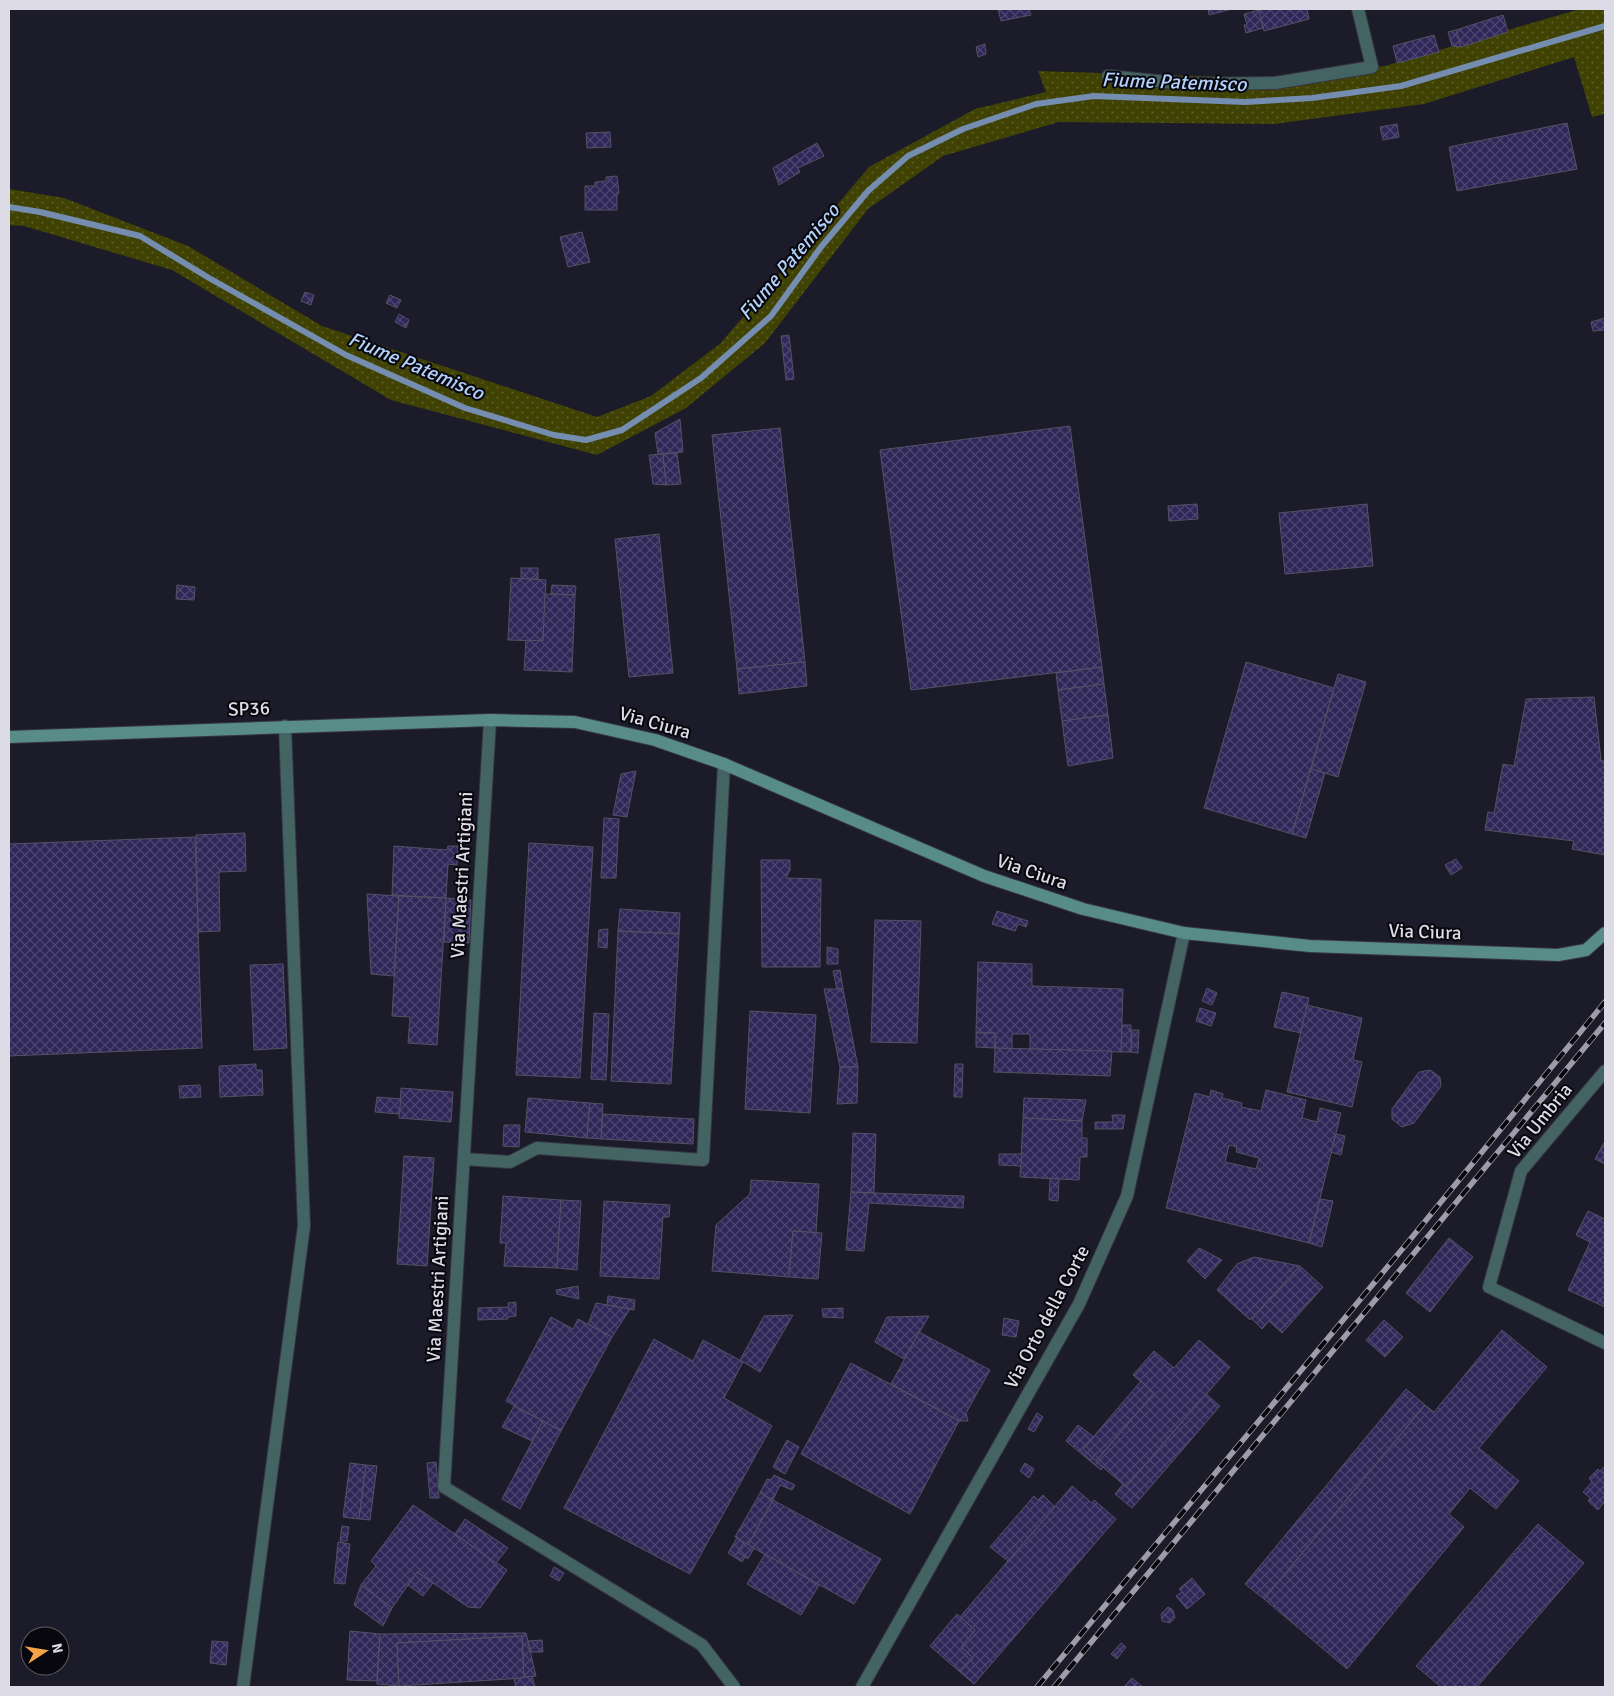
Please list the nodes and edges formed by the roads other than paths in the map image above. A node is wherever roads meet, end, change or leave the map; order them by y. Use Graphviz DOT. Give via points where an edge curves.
graph roads {
  1 [pos="1358,9"];
  2 [pos="1108,76"];
  3 [pos="490,720"];
  4 [pos="285,726"];
  5 [pos="9,737"];
  6 [pos="724,764"];
  7 [pos="1184,933"];
  8 [pos="1605,933"];
  9 [pos="1605,1071"];
  10 [pos="464,1159"];
  11 [pos="1605,1343"];
  12 [pos="243,1687"];
  13 [pos="734,1687"];
  14 [pos="862,1687"];
  1 -- 2 [label="street" via="1372,66 1275,83 1186,84"];
  3 -- 4 [label="main road, SP36 / SP36"];
  3 -- 6 [label="main road, Via Ciura" via="576,722 654,740"];
  3 -- 10 [label="street, Via Maestri Artigiani"];
  4 -- 5 [label="main road, SP36 / SP36"];
  4 -- 12 [label="street" via="304,1226"];
  6 -- 7 [label="main road, Via Ciura" via="984,876 1084,909"];
  6 -- 10 [label="street" via="703,1160 537,1148 510,1162"];
  7 -- 8 [label="main road, Via Ciura" via="1310,946 1558,956 1586,950"];
  7 -- 14 [label="street, Via Orto della Corte" via="1127,1196 1080,1304"];
  9 -- 11 [label="street, Via Umbria" via="1521,1171 1489,1287"];
  10 -- 13 [label="street, Via Maestri Artigiani" via="444,1487 702,1645"];
}
